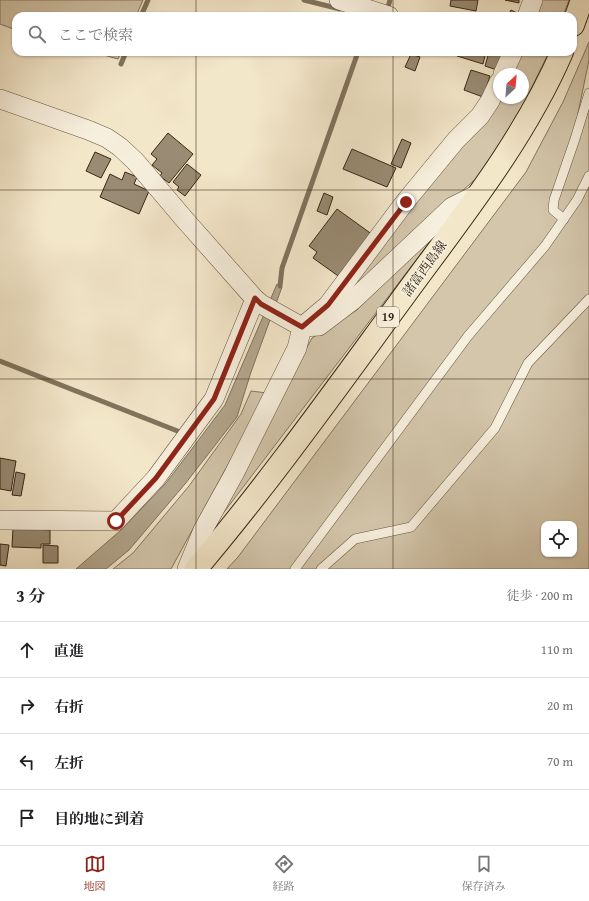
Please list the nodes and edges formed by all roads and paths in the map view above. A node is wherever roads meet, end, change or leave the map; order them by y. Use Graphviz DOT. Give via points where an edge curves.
graph roads {
  1 [pos="339,0"];
  2 [pos="533,0"];
  3 [pos="582,0"];
  4 [pos="380,9"];
  5 [pos="528,12"];
  6 [pos="577,14"];
  7 [pos="511,56"];
  8 [pos="560,56"];
  9 [pos="506,68"];
  10 [pos="589,93"];
  11 [pos="493,95"];
  12 [pos="0,99"];
  13 [pos="589,176"];
  14 [pos="478,194"];
  15 [pos="564,219"];
  16 [pos="589,299"];
  17 [pos="258,301"];
  18 [pos="302,327"];
  19 [pos="0,520"];
  20 [pos="187,569"];
  21 [pos="196,569"];
  22 [pos="295,569"];
  23 [pos="321,569"];
  1 -- 4 [label="street"];
  2 -- 5 [label="street"];
  3 -- 6 [label="main road"];
  7 -- 9 [label="street"];
  8 -- 14 [label="main road, 諸富西島線 / 19" via="526,122"];
  10 -- 15 [label="lane" via="554,200 553,210"];
  11 -- 18 [label="street" via="480,116 456,140 406,202 328,305"];
  12 -- 17 [label="street" via="88,130 120,146"];
  13 -- 15 [label="lane"];
  14 -- 18 [label="street" via="452,207 352,301 319,326"];
  14 -- 21 [label="main road, 諸富西島線 / 19" via="276,469"];
  15 -- 22 [label="lane" via="545,246 468,336"];
  16 -- 23 [label="lane" via="528,363 495,428 411,527 355,539"];
  17 -- 18 [label="street"];
  17 -- 19 [label="street" via="214,399 156,478 116,521"];
  18 -- 20 [label="street" via="296,348 234,474 203,530"];
}
